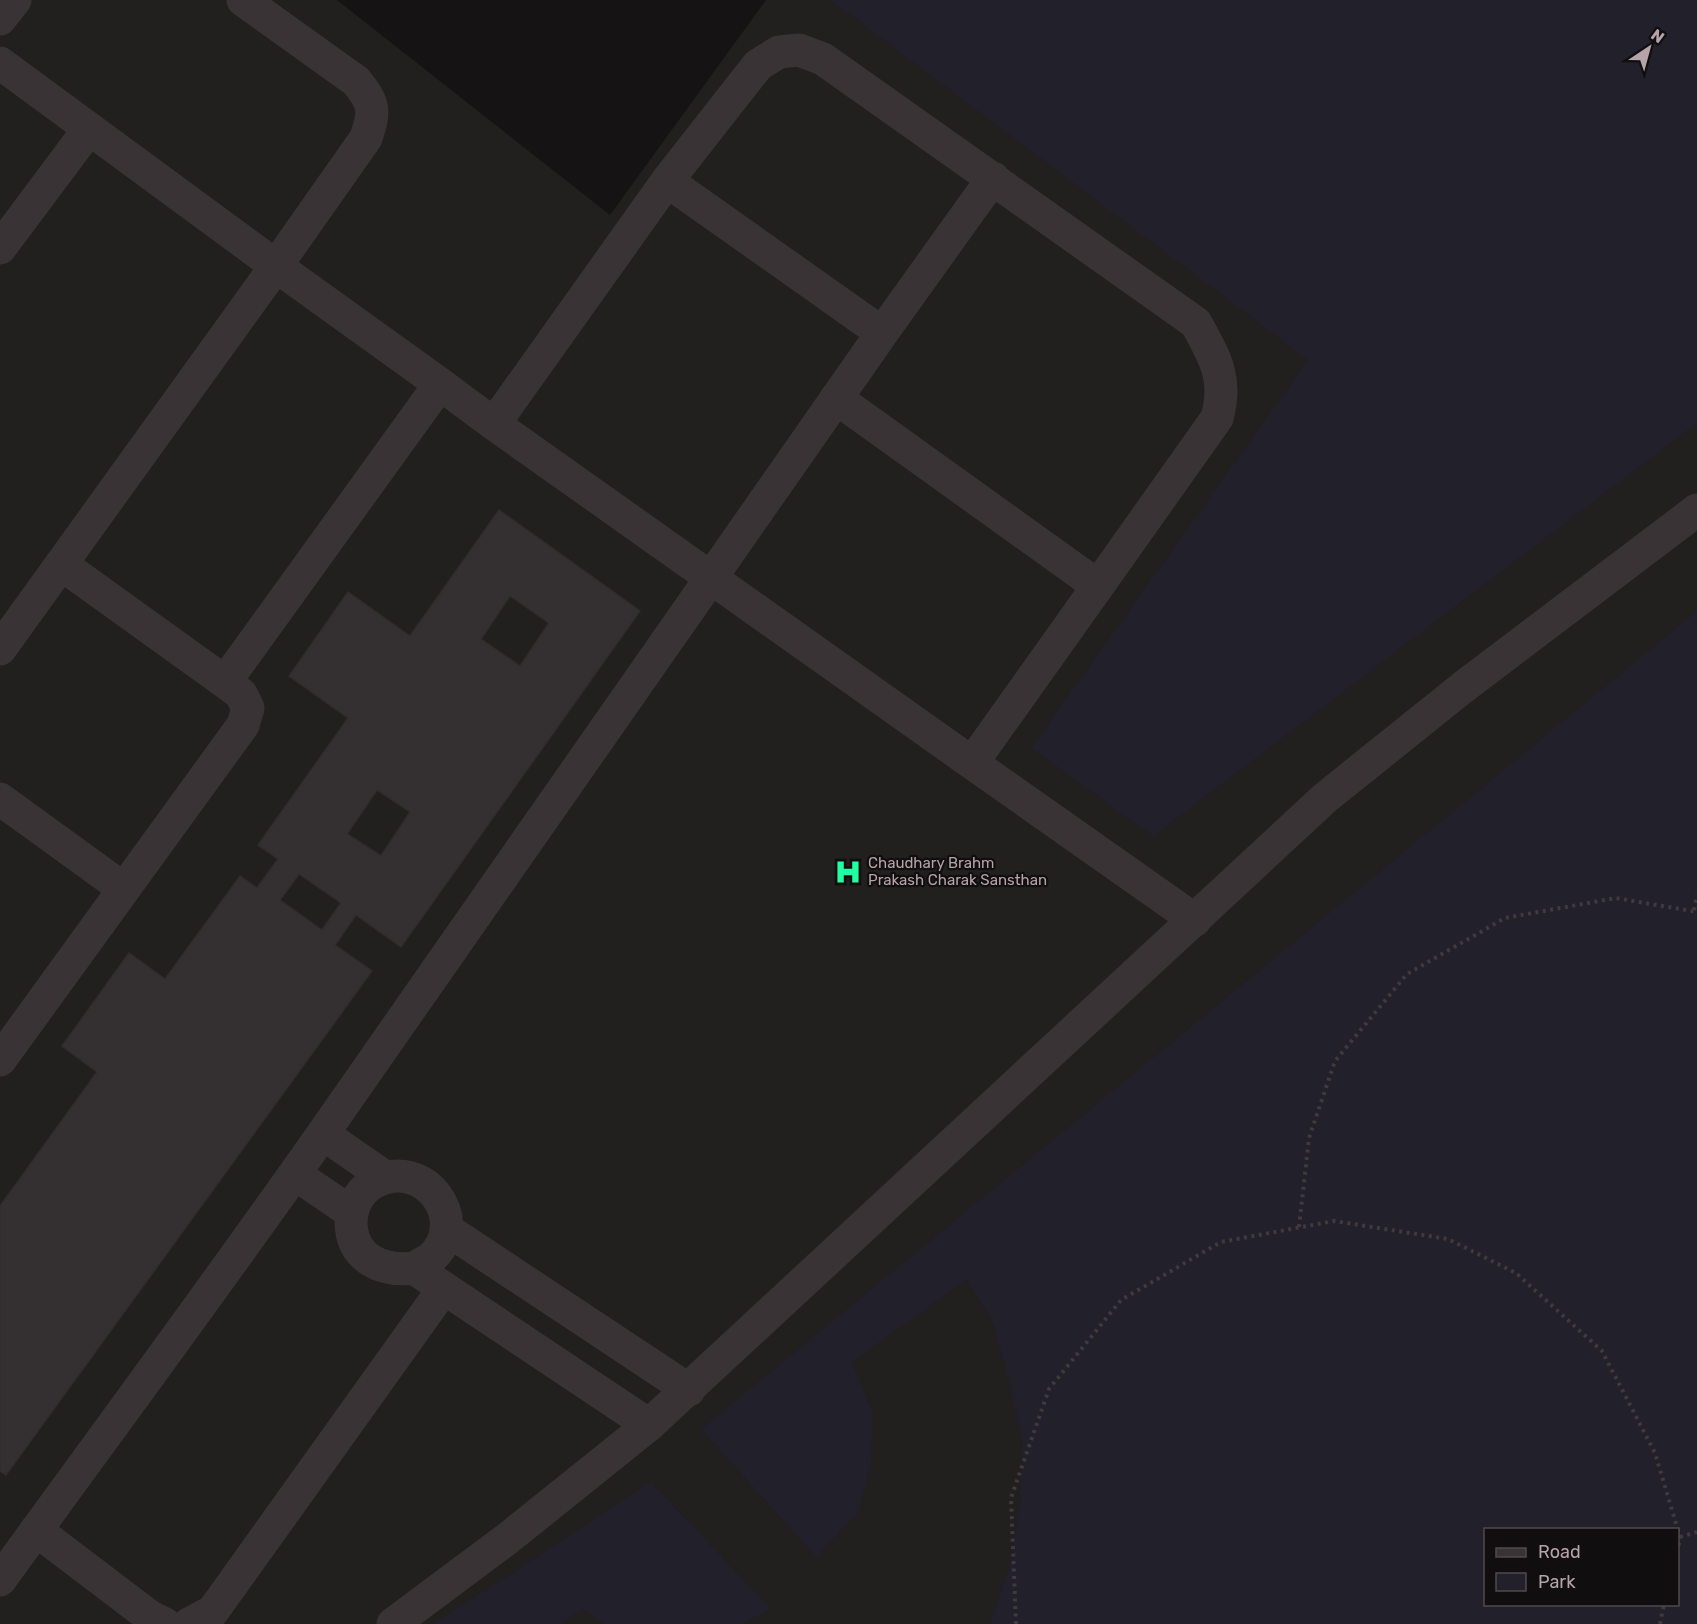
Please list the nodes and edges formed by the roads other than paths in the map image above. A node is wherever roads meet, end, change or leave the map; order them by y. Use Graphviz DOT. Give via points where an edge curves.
graph roads {
  1 [pos="15,0"];
  2 [pos="243,0"];
  3 [pos="0,20"];
  4 [pos="0,63"];
  5 [pos="89,129"];
  6 [pos="993,178"];
  7 [pos="667,181"];
  8 [pos="0,248"];
  9 [pos="276,266"];
  10 [pos="882,333"];
  11 [pos="440,384"];
  12 [pos="836,398"];
  13 [pos="494,424"];
  14 [pos="1697,510"];
  15 [pos="61,564"];
  16 [pos="710,577"];
  17 [pos="1098,586"];
  18 [pos="5,631"];
  19 [pos="225,682"];
  20 [pos="972,763"];
  21 [pos="0,800"];
  22 [pos="124,889"];
  23 [pos="1195,920"];
  24 [pos="0,1060"];
  25 [pos="322,1134"];
  26 [pos="294,1174"];
  27 [pos="384,1177"];
  28 [pos="352,1213"];
  29 [pos="446,1228"];
  30 [pos="414,1268"];
  31 [pos="444,1288"];
  32 [pos="689,1390"];
  33 [pos="649,1425"];
  34 [pos="36,1530"];
  35 [pos="0,1580"];
  36 [pos="165,1624"];
  37 [pos="189,1624"];
  38 [pos="393,1624"];
  1 -- 3 [label="street"];
  2 -- 9 [label="street" via="356,81 370,98 373,116 366,138"];
  4 -- 5 [label="street"];
  5 -- 8 [label="street"];
  5 -- 9 [label="street"];
  6 -- 7 [label="street" via="823,59 799,50 779,52 758,65"];
  6 -- 10 [label="street"];
  6 -- 17 [label="street" via="1196,323 1220,374 1223,398 1217,418"];
  7 -- 10 [label="street"];
  7 -- 13 [label="street"];
  9 -- 11 [label="street"];
  9 -- 15 [label="street"];
  10 -- 12 [label="street"];
  11 -- 13 [label="street"];
  11 -- 19 [label="street"];
  12 -- 16 [label="street"];
  12 -- 17 [label="street"];
  13 -- 16 [label="street"];
  14 -- 23 [label="street" via="1462,688 1325,798"];
  15 -- 18 [label="street"];
  15 -- 19 [label="street"];
  16 -- 20 [label="street"];
  16 -- 25 [label="street"];
  17 -- 20 [label="street"];
  19 -- 22 [label="street" via="241,694 248,708 243,725"];
  20 -- 23 [label="street"];
  21 -- 22 [label="street"];
  22 -- 24 [label="street"];
  23 -- 32 [label="street"];
  25 -- 26 [label="street"];
  25 -- 27 [label="street"];
  26 -- 28 [label="street"];
  26 -- 34 [label="street"];
  27 -- 28 [label="street" via="368,1186"];
  27 -- 29 [label="street" via="398,1175 428,1185 439,1197"];
  28 -- 30 [label="street" via="356,1244 366,1257 397,1270"];
  29 -- 30 [label="street" via="441,1245"];
  29 -- 32 [label="street"];
  30 -- 31 [label="street"];
  31 -- 33 [label="street"];
  31 -- 37 [label="street" via="213,1611"];
  32 -- 33 [label="street"];
  33 -- 38 [label="street"];
  34 -- 35 [label="street"];
  34 -- 36 [label="street"];
}
